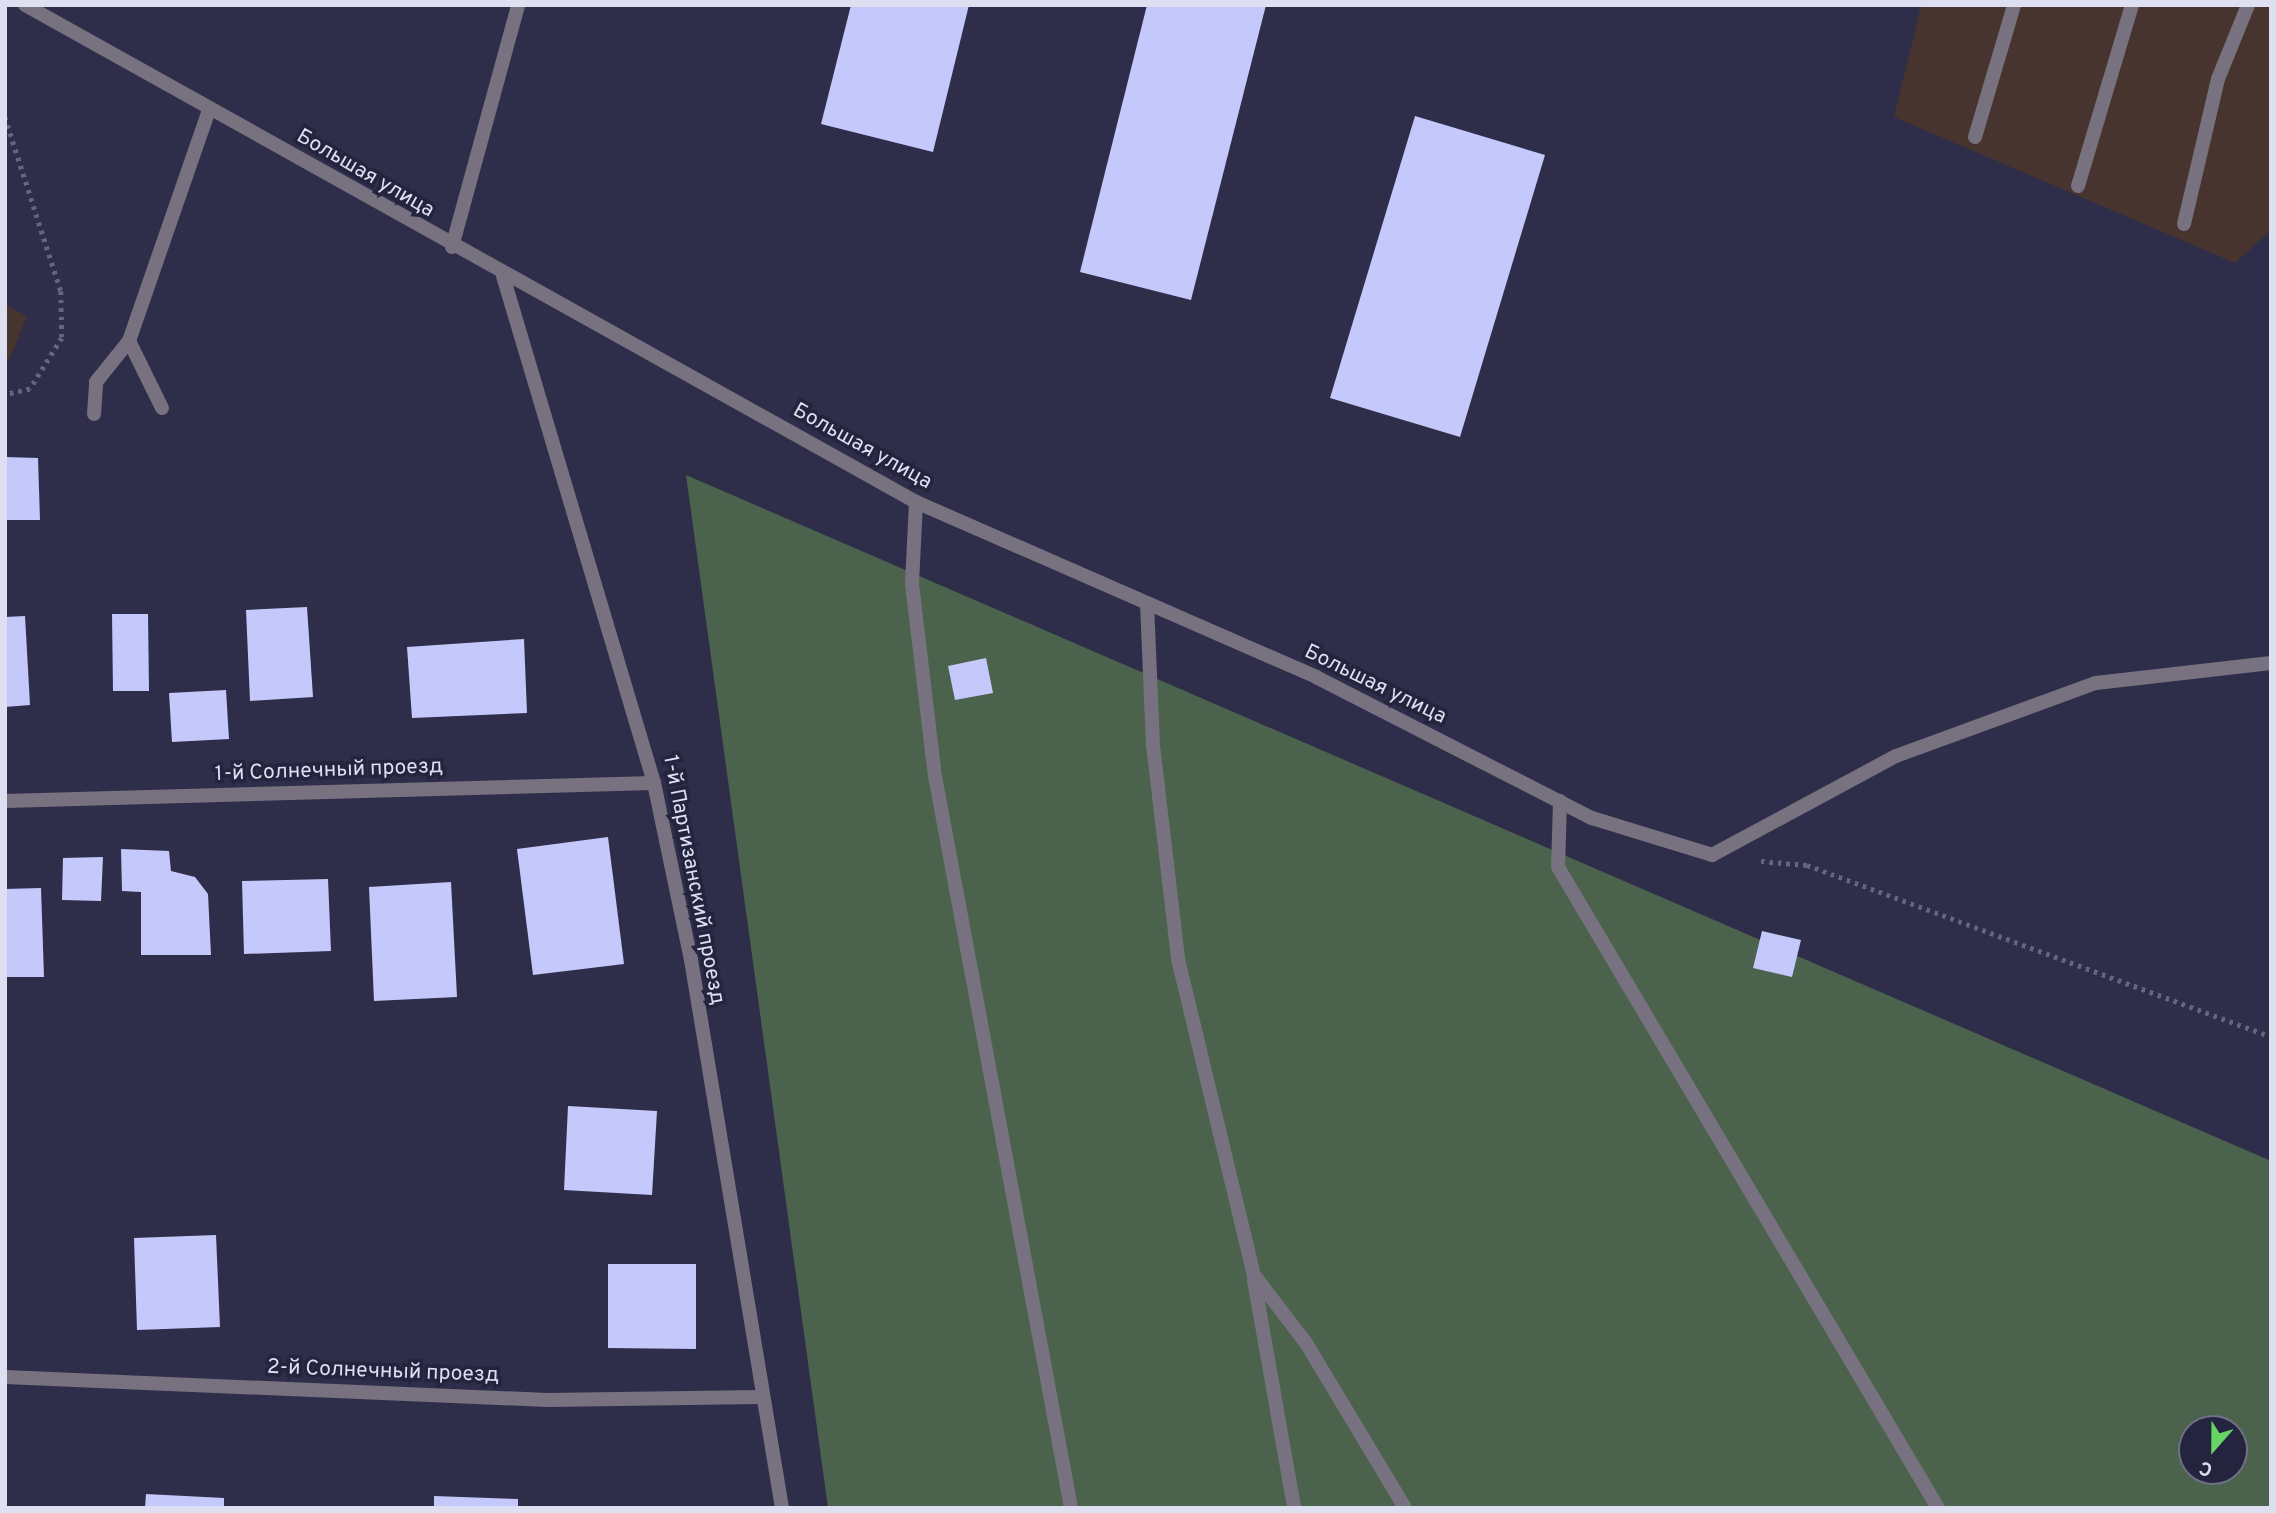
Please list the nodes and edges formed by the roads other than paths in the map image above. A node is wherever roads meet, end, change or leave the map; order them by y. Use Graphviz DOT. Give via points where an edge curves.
graph roads {
  1 [pos="25,5"];
  2 [pos="518,5"];
  3 [pos="2014,5"];
  4 [pos="2132,5"];
  5 [pos="2248,5"];
  6 [pos="209,110"];
  7 [pos="1975,137"];
  8 [pos="2078,186"];
  9 [pos="2184,224"];
  10 [pos="452,247"];
  11 [pos="503,275"];
  12 [pos="129,341"];
  13 [pos="162,408"];
  14 [pos="94,414"];
  15 [pos="916,502"];
  16 [pos="1147,603"];
  17 [pos="2271,663"];
  18 [pos="654,783"];
  19 [pos="5,801"];
  20 [pos="1560,801"];
  21 [pos="1254,1275"];
  22 [pos="5,1377"];
  23 [pos="759,1397"];
  24 [pos="782,1508"];
  25 [pos="1071,1508"];
  26 [pos="1294,1508"];
  27 [pos="1405,1508"];
  28 [pos="1938,1508"];
  1 -- 6 [label="street, Большая улица"];
  2 -- 10 [label="street"];
  3 -- 7 [label="street"];
  4 -- 8 [label="street"];
  5 -- 9 [label="street" via="2218,79"];
  6 -- 10 [label="street, Большая улица"];
  6 -- 12 [label="street"];
  10 -- 11 [label="street, Большая улица"];
  11 -- 15 [label="street, Большая улица"];
  11 -- 18 [label="street, 1-й Партизанский проезд"];
  12 -- 13 [label="street"];
  12 -- 14 [label="street" via="96,382"];
  15 -- 16 [label="street, Большая улица"];
  15 -- 25 [label="street" via="912,584 935,776"];
  16 -- 20 [label="street, Большая улица" via="1316,677"];
  16 -- 21 [label="street" via="1153,745 1178,959"];
  17 -- 20 [label="street, Большая улица" via="2096,683 1896,756 1712,855"];
  18 -- 19 [label="street, 1-й Солнечный проезд"];
  18 -- 23 [label="street, 1-й Партизанский проезд" via="691,960"];
  20 -- 28 [label="street" via="1558,867"];
  21 -- 26 [label="street"];
  21 -- 27 [label="street" via="1306,1343"];
  22 -- 23 [label="street, 2-й Солнечный проезд" via="548,1400"];
  23 -- 24 [label="street, 1-й Партизанский проезд"];
}
